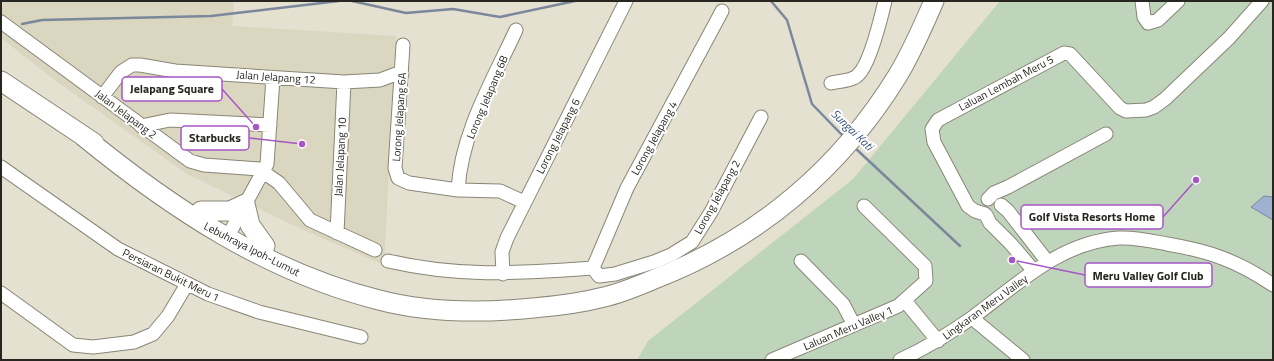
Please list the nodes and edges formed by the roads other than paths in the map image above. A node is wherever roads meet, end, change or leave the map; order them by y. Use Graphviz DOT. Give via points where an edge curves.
graph roads {
  1 [pos="626,1"];
  2 [pos="885,1"];
  3 [pos="934,1"];
  4 [pos="1142,1"];
  5 [pos="1178,1"];
  6 [pos="1262,1"];
  7 [pos="722,11"];
  8 [pos="1,22"];
  9 [pos="516,30"];
  10 [pos="403,45"];
  11 [pos="402,74"];
  12 [pos="273,78"];
  13 [pos="1,81"];
  14 [pos="344,82"];
  15 [pos="831,83"];
  16 [pos="102,97"];
  17 [pos="761,116"];
  18 [pos="270,125"];
  19 [pos="141,126"];
  20 [pos="1106,134"];
  21 [pos="83,136"];
  22 [pos="1,167"];
  23 [pos="264,171"];
  24 [pos="1008,187"];
  25 [pos="458,190"];
  26 [pos="964,196"];
  27 [pos="987,199"];
  28 [pos="524,202"];
  29 [pos="245,204"];
  30 [pos="1001,204"];
  31 [pos="864,206"];
  32 [pos="201,211"];
  33 [pos="985,214"];
  34 [pos="230,233"];
  35 [pos="337,233"];
  36 [pos="1031,240"];
  37 [pos="265,246"];
  38 [pos="374,250"];
  39 [pos="1018,251"];
  40 [pos="388,261"];
  41 [pos="801,261"];
  42 [pos="1047,261"];
  43 [pos="593,268"];
  44 [pos="1034,271"];
  45 [pos="503,274"];
  46 [pos="187,284"];
  47 [pos="1273,285"];
  48 [pos="634,287"];
  49 [pos="1,292"];
  50 [pos="905,301"];
  51 [pos="972,318"];
  52 [pos="854,325"];
  53 [pos="361,337"];
  54 [pos="938,341"];
  55 [pos="772,360"];
  56 [pos="900,360"];
  57 [pos="1023,360"];
  1 -- 28 [label="street, Lorong Jelapang 6"];
  2 -- 15 [label="street" via="877,31 860,72 852,78"];
  3 -- 48 [label="highway, Lebuhraya Ipoh-Lumut" via="899,74 865,123 833,161 792,200 751,230 700,259"];
  4 -- 5 [label="street" via="1144,18 1148,23 1158,20"];
  6 -- 26 [label="street, Laluan Lembah Meru 5" via="1229,38 1165,99 1150,109 1126,111 1120,108 1070,54 1064,53 943,117 934,124 932,138"];
  7 -- 43 [label="street, Lorong Jelapang 4" via="627,188"];
  8 -- 16 [label="street, Jalan Jelapang 2"];
  9 -- 25 [label="street, Lorong Jelapang 6B" via="476,118 461,165"];
  10 -- 11 [label="street, Lorong Jelapang 6A"];
  11 -- 14 [label="street, Jalan Jelapang 12" via="380,80"];
  11 -- 25 [label="street, Lorong Jelapang 6A" via="395,168 398,178 409,183"];
  12 -- 14 [label="street, Jalan Jelapang 12"];
  12 -- 16 [label="street, Jalan Jelapang 12" via="175,71 149,65 132,65 121,72"];
  12 -- 18 [label="street"];
  13 -- 21 [label="highway, Lebuhraya Ipoh-Lumut"];
  14 -- 35 [label="street, Jalan Jelapang 10"];
  16 -- 19 [label="street, Jalan Jelapang 2"];
  17 -- 43 [label="street, Lorong Jelapang 2" via="692,242 671,255 615,274 599,276"];
  18 -- 19 [label="street" via="170,120"];
  18 -- 23 [label="street" via="268,157"];
  19 -- 23 [label="street, Jalan Jelapang 2" via="196,164"];
  20 -- 24 [label="street"];
  21 -- 32 [label="highway, Lebuhraya Ipoh-Lumut"];
  21 -- 34 [label="highway, Lebuhraya Ipoh-Lumut" via="170,204"];
  22 -- 46 [label="street, Persiaran Bukit Meru 1" via="118,249"];
  23 -- 29 [label="street"];
  23 -- 35 [label="street" via="279,183 310,220"];
  24 -- 27 [label="street"];
  24 -- 30 [label="street"];
  25 -- 28 [label="street, Lorong Jelapang 6A" via="500,191"];
  26 -- 27 [label="street" via="975,202"];
  26 -- 33 [label="street, Laluan Lembah Meru 5" via="971,208"];
  27 -- 30 [label="street" via="996,199"];
  27 -- 33 [label="street" via="982,207"];
  28 -- 45 [label="street, Lorong Jelapang 6" via="502,252"];
  29 -- 32 [label="highway" via="230,211"];
  29 -- 34 [label="street"];
  29 -- 37 [label="highway" via="250,226"];
  30 -- 33 [label="street" via="1001,211 997,216"];
  30 -- 36 [label="street"];
  31 -- 50 [label="street, Laluan Meru Valley 1" via="925,266 926,281"];
  32 -- 34 [label="highway, Lebuhraya Ipoh-Lumut"];
  33 -- 39 [label="street, Laluan Lembah Meru 5" via="990,223"];
  34 -- 37 [label="highway, Lebuhraya Ipoh-Lumut"];
  34 -- 48 [label="highway, Lebuhraya Ipoh-Lumut" via="286,268 326,284 402,306 474,311 519,310 581,302"];
  35 -- 38 [label="street"];
  36 -- 39 [label="street"];
  36 -- 42 [label="street"];
  37 -- 48 [label="highway, Lebuhraya Ipoh-Lumut" via="358,284 428,298 496,301 547,299"];
  39 -- 44 [label="street, Laluan Lembah Meru 5"];
  40 -- 45 [label="street" via="454,273"];
  41 -- 52 [label="street" via="843,304"];
  42 -- 44 [label="street, Lingkaran Meru Valley"];
  42 -- 47 [label="street, Lingkaran Meru Valley" via="1084,246 1128,238 1207,251 1242,265"];
  43 -- 45 [label="street"];
  44 -- 51 [label="street, Lingkaran Meru Valley"];
  46 -- 49 [label="street" via="168,316 153,334 134,342 93,348 73,346"];
  46 -- 53 [label="street, Persiaran Bukit Meru 1" via="259,312"];
  50 -- 52 [label="street, Laluan Meru Valley 1"];
  50 -- 54 [label="street"];
  51 -- 54 [label="street, Lingkaran Meru Valley"];
  51 -- 57 [label="street"];
  52 -- 55 [label="street, Laluan Meru Valley 1"];
  54 -- 56 [label="street, Lingkaran Meru Valley"];
}
